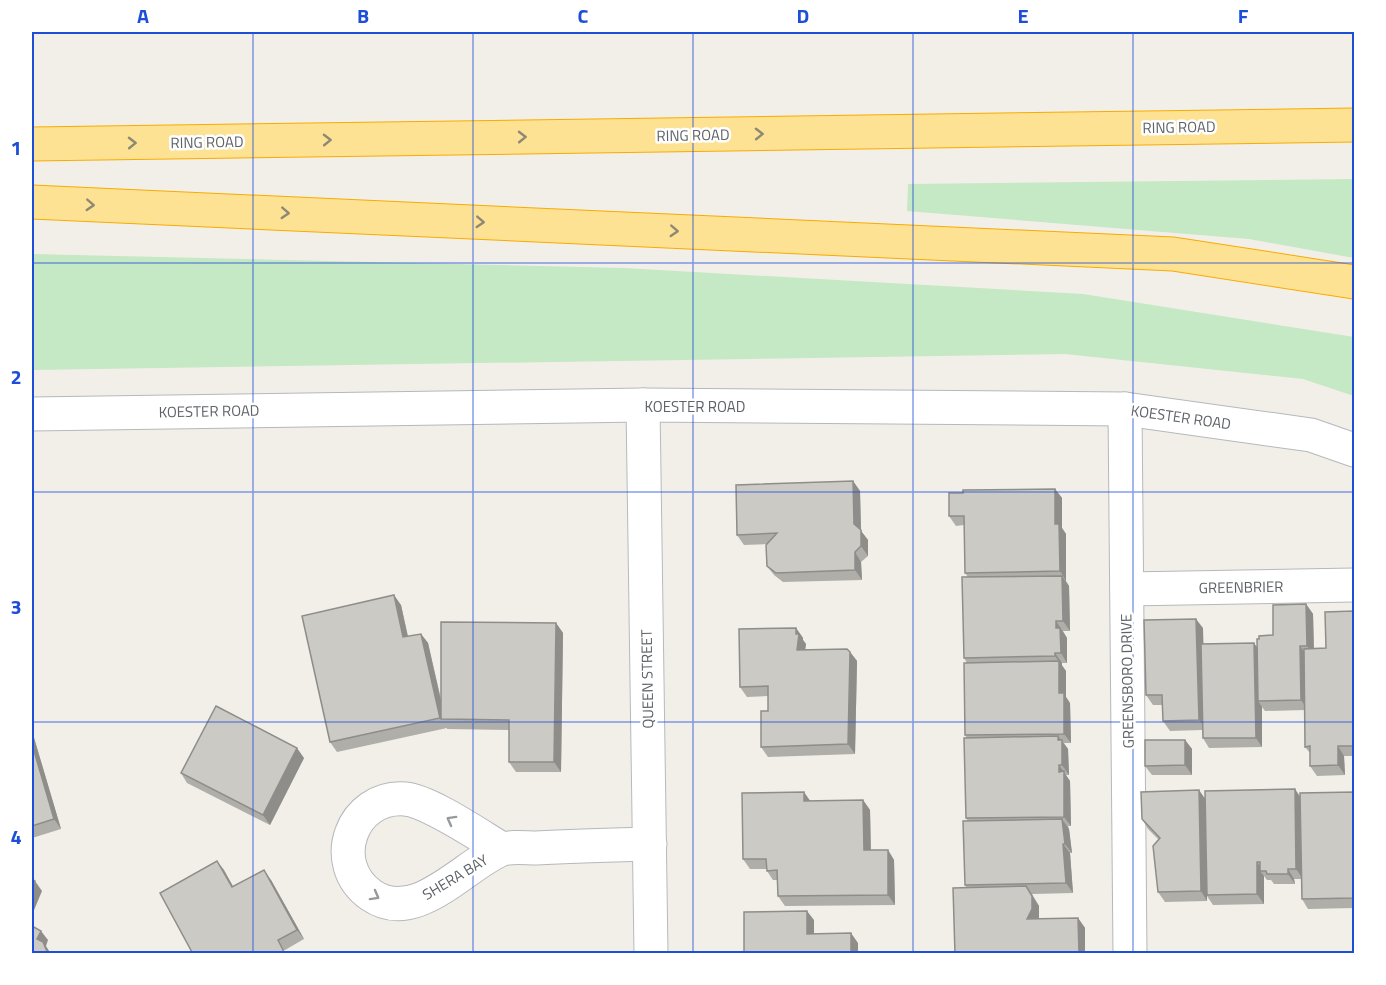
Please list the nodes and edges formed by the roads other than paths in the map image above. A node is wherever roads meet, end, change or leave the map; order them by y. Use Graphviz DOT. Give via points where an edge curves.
graph roads {
  1 [pos="1354,125"];
  2 [pos="32,144"];
  3 [pos="32,202"];
  4 [pos="1354,282"];
  5 [pos="643,405"];
  6 [pos="1125,409"];
  7 [pos="32,414"];
  8 [pos="1354,450"];
  9 [pos="1354,585"];
  10 [pos="1126,589"];
  11 [pos="650,844"];
  12 [pos="502,849"];
  13 [pos="651,954"];
  14 [pos="1130,954"];
  2 -- 1 [label="highway, RING ROAD, one-way"];
  3 -- 4 [label="highway, one-way" via="1173,254"];
  5 -- 6 [label="street, KOESTER ROAD"];
  5 -- 7 [label="street, KOESTER ROAD"];
  5 -- 11 [label="street, QUEEN STREET"];
  6 -- 8 [label="street, KOESTER ROAD" via="1311,435"];
  6 -- 10 [label="street, GREENSBORO DRIVE"];
  9 -- 10 [label="street, GREENBRIER"];
  10 -- 14 [label="street, GREENSBORO DRIVE"];
  11 -- 12 [label="street, SHERA BAY"];
  11 -- 13 [label="street, QUEEN STREET"];
}
